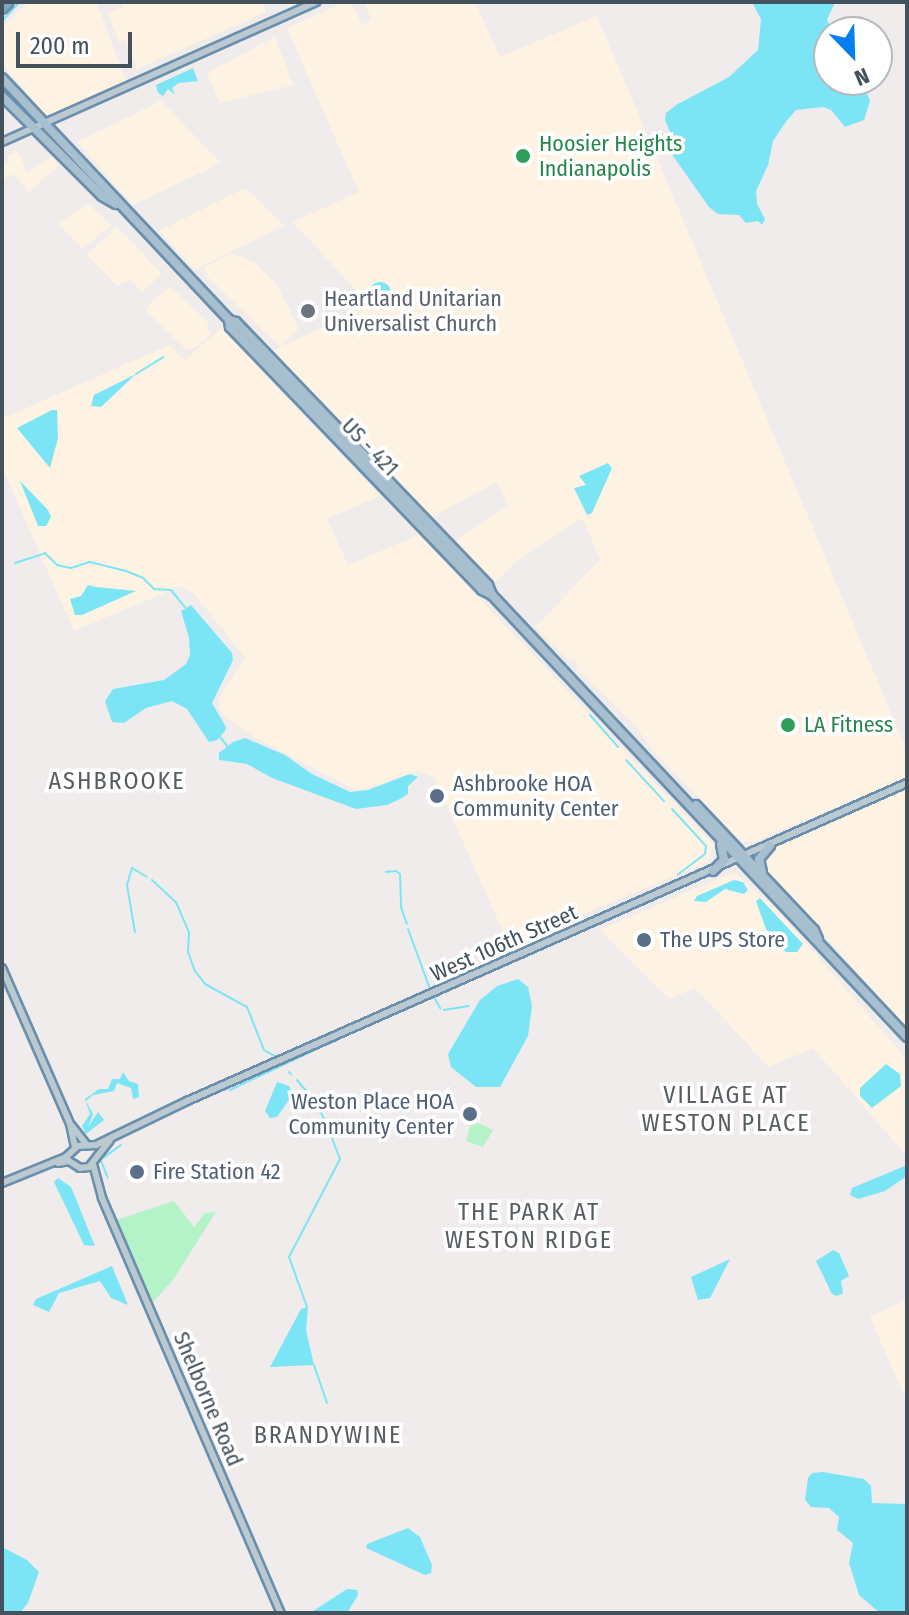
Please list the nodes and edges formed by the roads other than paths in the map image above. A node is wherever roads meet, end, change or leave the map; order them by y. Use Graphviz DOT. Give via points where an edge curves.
graph roads {
  1 [pos="8,2"];
  2 [pos="316,2"];
  3 [pos="2,8"];
  4 [pos="2,78"];
  5 [pos="2,96"];
  6 [pos="43,123"];
  7 [pos="33,128"];
  8 [pos="2,142"];
  9 [pos="117,204"];
  10 [pos="663,775"];
  11 [pos="907,783"];
  12 [pos="720,839"];
  13 [pos="770,846"];
  14 [pos="742,858"];
  15 [pos="713,871"];
  16 [pos="763,877"];
  17 [pos="818,940"];
  18 [pos="2,968"];
  19 [pos="907,1037"];
  20 [pos="70,1124"];
  21 [pos="116,1135"];
  22 [pos="88,1145"];
  23 [pos="74,1150"];
  24 [pos="96,1155"];
  25 [pos="93,1164"];
  26 [pos="77,1166"];
  27 [pos="37,1168"];
  28 [pos="2,1183"];
  29 [pos="102,1198"];
  30 [pos="281,1613"];
  1 -- 3 [label="highway"];
  2 -- 6 [label="street"];
  4 -- 6 [label="main road"];
  5 -- 7 [label="main road"];
  6 -- 7 [label="street"];
  6 -- 9 [label="main road"];
  7 -- 8 [label="street"];
  7 -- 9 [label="main road" via="102,196"];
  9 -- 10 [label="main road, US - 421" via="488,585"];
  10 -- 12 [label="main road, US - 421"];
  10 -- 14 [label="main road, US - 421"];
  11 -- 13 [label="street, West 106th Street"];
  12 -- 14 [label="main road, US - 421"];
  12 -- 15 [label="main road" via="725,857"];
  13 -- 14 [label="street, West 106th Street"];
  13 -- 16 [label="main road" via="759,859"];
  14 -- 15 [label="street, West 106th Street"];
  14 -- 16 [label="main road, US - 421"];
  14 -- 17 [label="main road, US - 421" via="803,930"];
  15 -- 21 [label="street, West 106th Street"];
  16 -- 17 [label="main road, US - 421"];
  17 -- 19 [label="main road, US - 421"];
  18 -- 20 [label="street"];
  20 -- 22 [label="street"];
  20 -- 23 [label="street"];
  21 -- 22 [label="street, West 106th Street"];
  21 -- 24 [label="street, West 106th Street"];
  22 -- 23 [label="street, West 106th Street"];
  22 -- 24 [label="street"];
  23 -- 26 [label="street"];
  23 -- 27 [label="street"];
  24 -- 25 [label="street"];
  25 -- 26 [label="street"];
  25 -- 29 [label="street, Shelborne Road"];
  26 -- 27 [label="street" via="67,1161"];
  26 -- 29 [label="street, Shelborne Road"];
  27 -- 28 [label="street"];
  29 -- 30 [label="street, Shelborne Road"];
}
